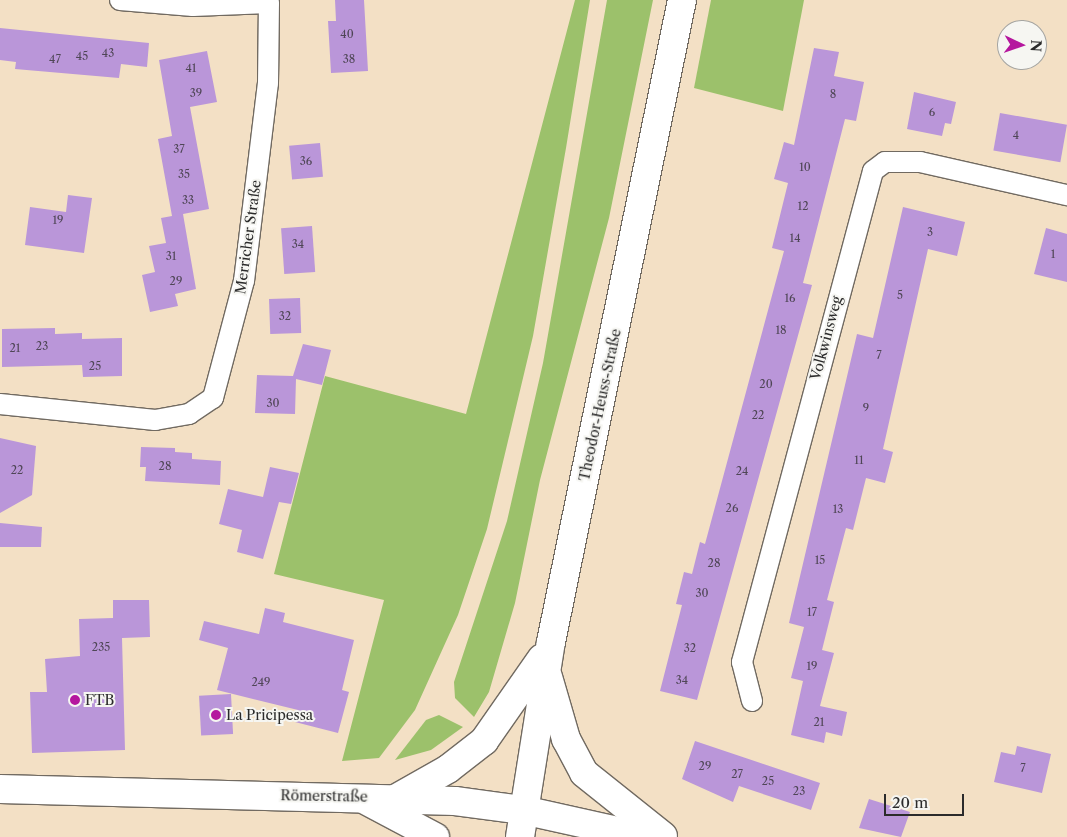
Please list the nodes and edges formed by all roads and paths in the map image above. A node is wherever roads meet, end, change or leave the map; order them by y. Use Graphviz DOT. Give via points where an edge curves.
graph roads {
  1 [pos="120,0"];
  2 [pos="682,0"];
  3 [pos="271,1"];
  4 [pos="1067,195"];
  5 [pos="0,404"];
  6 [pos="551,642"];
  7 [pos="546,671"];
  8 [pos="752,701"];
  9 [pos="0,789"];
  10 [pos="359,797"];
  11 [pos="397,798"];
  12 [pos="523,810"];
  13 [pos="435,837"];
  14 [pos="520,837"];
  15 [pos="645,837"];
  16 [pos="664,837"];
  1 -- 3 [label="street, Merricher Straße" via="193,6"];
  2 -- 6 [label="main road, Theodor-Heuss-Straße"];
  3 -- 5 [label="street, Merricher Straße" via="268,83 244,281 213,398 190,414 155,420"];
  4 -- 8 [label="street, Volkwinsweg" via="920,162 885,162 873,171 742,662"];
  6 -- 7 [label="main road, Theodor-Heuss-Straße"];
  6 -- 11 [label="main road" via="484,741 448,769"];
  7 -- 12 [label="main road, Theodor-Heuss-Straße"];
  7 -- 16 [label="main road" via="566,740 584,773 597,788"];
  9 -- 10 [label="main road, Römerstraße"];
  10 -- 11 [label="main road, Römerstraße"];
  10 -- 13 [label="main road"];
  11 -- 12 [label="main road, Römerstraße"];
  12 -- 14 [label="main road, Theodor-Heuss-Straße"];
  12 -- 15 [label="main road, Römerstraße"];
}
